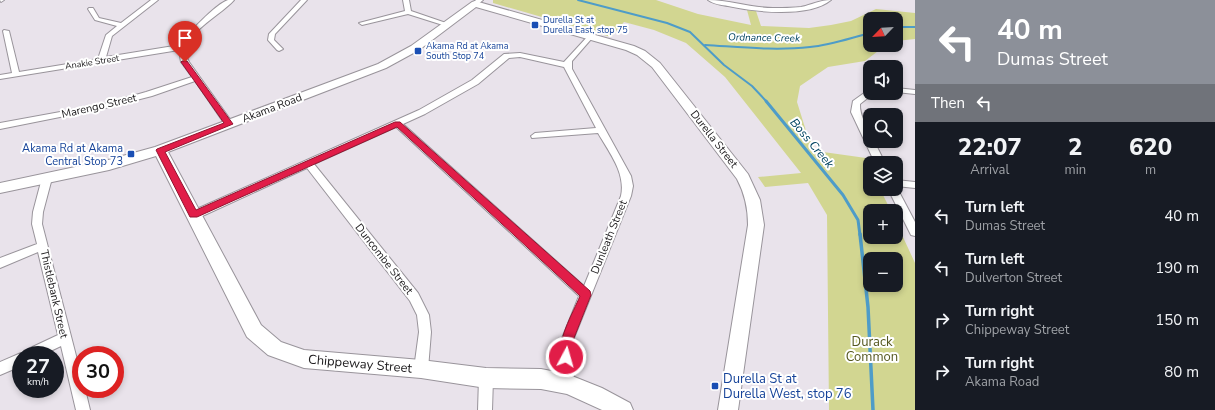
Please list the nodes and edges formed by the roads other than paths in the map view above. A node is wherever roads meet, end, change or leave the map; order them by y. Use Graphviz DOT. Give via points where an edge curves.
graph roads {
  1 [pos="155,0"];
  2 [pos="231,0"];
  3 [pos="304,0"];
  4 [pos="406,0"];
  5 [pos="711,0"];
  6 [pos="828,0"];
  7 [pos="478,2"];
  8 [pos="91,9"];
  9 [pos="408,12"];
  10 [pos="362,23"];
  11 [pos="122,24"];
  12 [pos="446,24"];
  13 [pos="6,30"];
  14 [pos="590,37"];
  15 [pos="183,47"];
  16 [pos="279,49"];
  17 [pos="101,61"];
  18 [pos="567,65"];
  19 [pos="16,74"];
  20 [pos="0,77"];
  21 [pos="196,78"];
  22 [pos="903,91"];
  23 [pos="915,92"];
  24 [pos="863,98"];
  25 [pos="229,124"];
  26 [pos="398,124"];
  27 [pos="0,126"];
  28 [pos="601,130"];
  29 [pos="535,136"];
  30 [pos="160,150"];
  31 [pos="877,156"];
  32 [pos="308,164"];
  33 [pos="47,178"];
  34 [pos="903,184"];
  35 [pos="915,185"];
  36 [pos="0,188"];
  37 [pos="897,196"];
  38 [pos="194,215"];
  39 [pos="915,232"];
  40 [pos="42,246"];
  41 [pos="0,263"];
  42 [pos="586,295"];
  43 [pos="64,338"];
  44 [pos="48,346"];
  45 [pos="12,363"];
  46 [pos="0,369"];
  47 [pos="421,369"];
  48 [pos="486,378"];
  49 [pos="567,384"];
  50 [pos="83,410"];
  51 [pos="485,410"];
  52 [pos="623,410"];
  53 [pos="728,410"];
  1 -- 11 [label="street"];
  2 -- 15 [label="street" via="191,34"];
  3 -- 16 [label="street" via="272,34 271,40"];
  4 -- 9 [label="street"];
  5 -- 6 [label="street" via="752,8 785,9 806,7"];
  7 -- 12 [label="street, Akama Road"];
  7 -- 14 [label="street, Durella Street"];
  8 -- 11 [label="street" via="94,16 102,21"];
  9 -- 10 [label="street"];
  9 -- 12 [label="street"];
  11 -- 17 [label="street" via="110,35"];
  12 -- 25 [label="street, Akama Road" via="415,48 382,66"];
  13 -- 19 [label="street"];
  14 -- 18 [label="street"];
  14 -- 53 [label="street, Durella Street" via="641,53 656,65 743,177 753,198 756,225"];
  15 -- 17 [label="street, Anakie Street"];
  15 -- 21 [label="street" via="182,55"];
  17 -- 19 [label="street, Anakie Street"];
  18 -- 26 [label="street" via="520,55 507,56 459,92"];
  18 -- 28 [label="street, Dunleath Street"];
  19 -- 20 [label="street, Anakie Street"];
  21 -- 25 [label="street"];
  21 -- 27 [label="street, Marengo Street" via="119,103"];
  22 -- 23 [label="street"];
  24 -- 31 [label="street" via="856,103 855,112"];
  25 -- 30 [label="street, Akama Road"];
  26 -- 32 [label="street"];
  26 -- 42 [label="street"];
  28 -- 29 [label="street"];
  28 -- 42 [label="street, Dunleath Street" via="626,176 628,186"];
  30 -- 33 [label="street, Akama Road" via="109,165"];
  30 -- 38 [label="street, Chippeway Street"];
  32 -- 38 [label="street"];
  32 -- 47 [label="street, Duncombe Street" via="414,297 424,315"];
  33 -- 36 [label="street, Akama Road"];
  33 -- 40 [label="street, Thistlebank Street" via="37,224"];
  34 -- 35 [label="street"];
  37 -- 39 [label="street"];
  38 -- 47 [label="street, Chippeway Street" via="254,331 275,349 304,359"];
  40 -- 41 [label="street"];
  40 -- 43 [label="street, Thistlebank Street"];
  42 -- 49 [label="street, Dunleath Street" via="566,343"];
  43 -- 44 [label="street"];
  43 -- 50 [label="street, Thistlebank Street"];
  45 -- 46 [label="street"];
  47 -- 48 [label="street, Chippeway Street"];
  48 -- 49 [label="street, Chippeway Street" via="541,379"];
  48 -- 51 [label="street"];
  49 -- 52 [label="street, Chippeway Street"];
}
